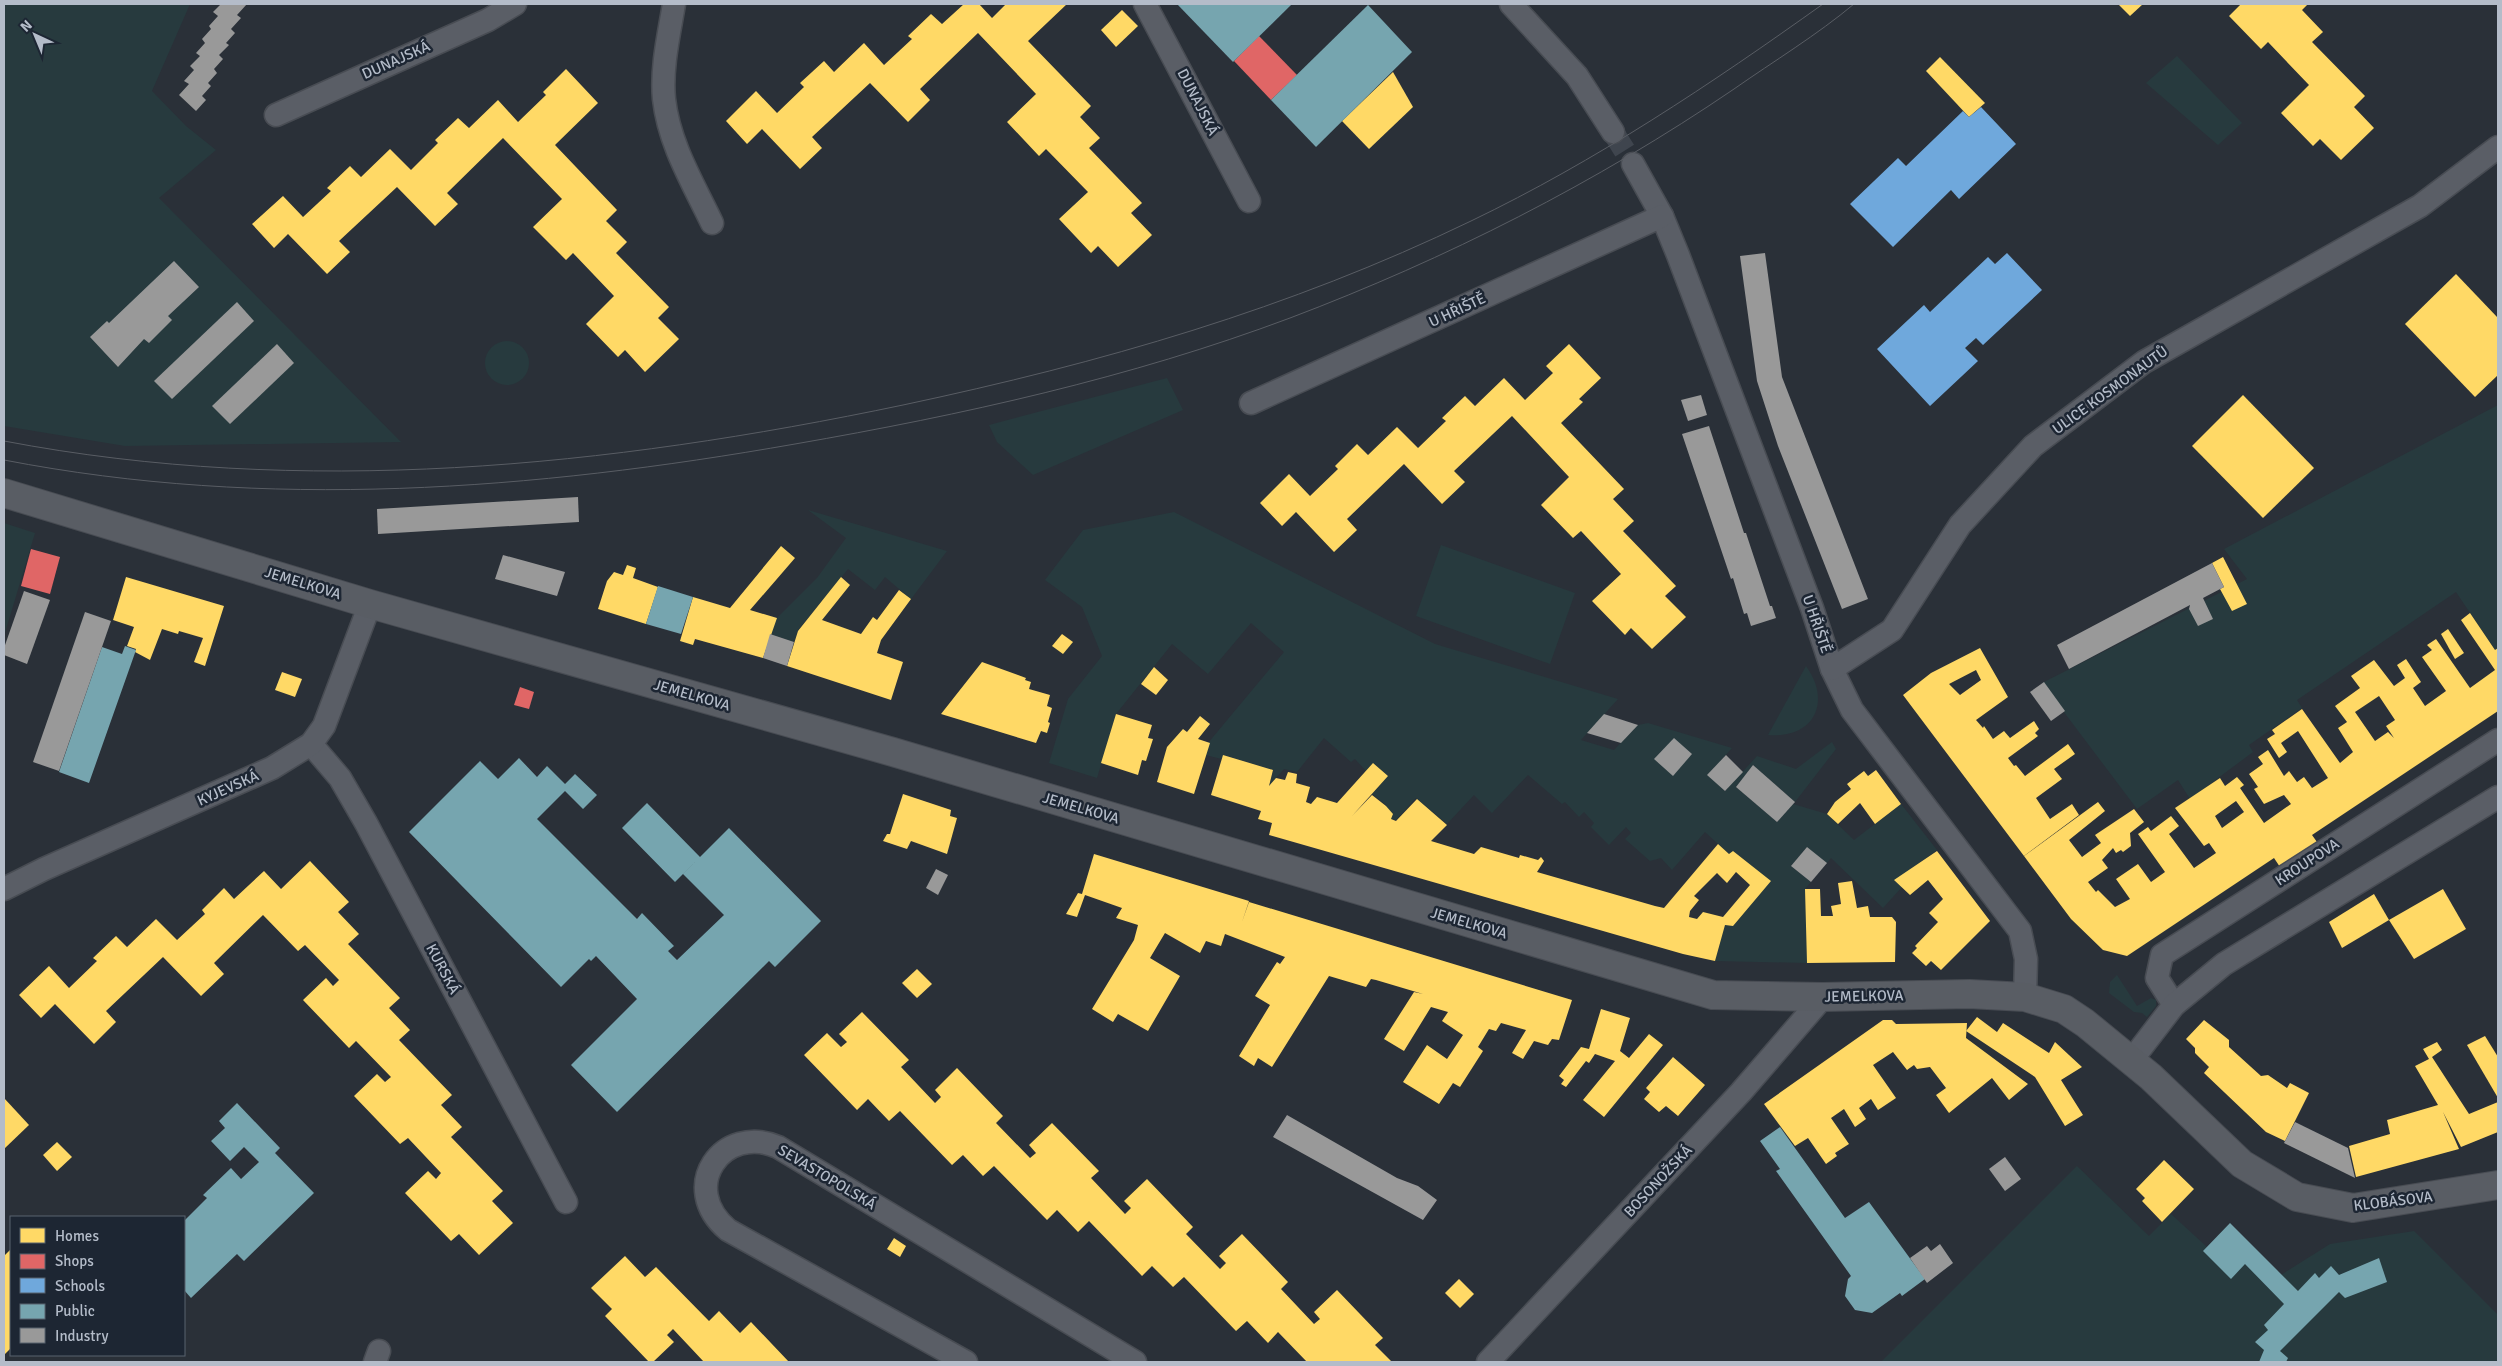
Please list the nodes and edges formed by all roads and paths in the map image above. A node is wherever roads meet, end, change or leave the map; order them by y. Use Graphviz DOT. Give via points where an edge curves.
graph roads {
  1 [pos="515,4"];
  2 [pos="674,4"];
  3 [pos="1145,4"];
  4 [pos="1511,4"];
  5 [pos="276,115"];
  6 [pos="1613,132"];
  7 [pos="2498,147"];
  8 [pos="1632,164"];
  9 [pos="1249,201"];
  10 [pos="1662,216"];
  11 [pos="712,223"];
  12 [pos="1251,403"];
  13 [pos="4,493"];
  14 [pos="370,604"];
  15 [pos="1832,668"];
  16 [pos="2498,740"];
  17 [pos="311,744"];
  18 [pos="2498,797"];
  19 [pos="4,889"];
  20 [pos="1823,997"];
  21 [pos="2025,997"];
  22 [pos="2174,1005"];
  23 [pos="2141,1069"];
  24 [pos="2498,1185"];
  25 [pos="566,1202"];
  26 [pos="966,1362"];
  27 [pos="1134,1362"];
  28 [pos="1488,1362"];
  1 -- 5 [label="street, DUNAJSKÁ" via="488,20"];
  2 -- 11 [label="street" via="664,72 668,124 677,151"];
  3 -- 9 [label="street, DUNAJSKÁ"];
  4 -- 6 [label="street" via="1577,76"];
  7 -- 15 [label="street, ULICE KOSMONAUTŮ" via="2420,206 2144,362 2033,446 1960,525 1892,630"];
  8 -- 10 [label="street, U HŘIŠTĚ"];
  10 -- 12 [label="street, U HŘIŠTĚ"];
  10 -- 15 [label="street, U HŘIŠTĚ" via="1722,368"];
  13 -- 14 [label="street, JEMELKOVA"];
  14 -- 17 [label="street, KYJEVSKÁ" via="324,726"];
  14 -- 20 [label="street, JEMELKOVA" via="892,752 1713,995"];
  15 -- 21 [label="street, U HŘIŠTĚ" via="1852,710 2020,931 2026,959"];
  16 -- 22 [label="street, KROUPOVA" via="2162,956 2157,978"];
  17 -- 19 [label="street, KYJEVSKÁ" via="272,768"];
  17 -- 25 [label="street, KURSKÁ" via="340,778 366,823"];
  18 -- 22 [label="street" via="2224,964"];
  20 -- 21 [label="street, JEMELKOVA" via="1969,994"];
  20 -- 28 [label="street, BOSONOŽSKÁ" via="1741,1092"];
  21 -- 23 [label="street, JEMELKOVA" via="2064,1009"];
  22 -- 23 [label="street"];
  23 -- 24 [label="street, KLOBÁSOVA" via="2242,1164 2297,1197 2353,1208"];
  26 -- 27 [label="street, SEVASTOPOLSKÁ" via="728,1230 715,1217 704,1194 706,1179 714,1162 741,1143 756,1141 778,1147"];
}
